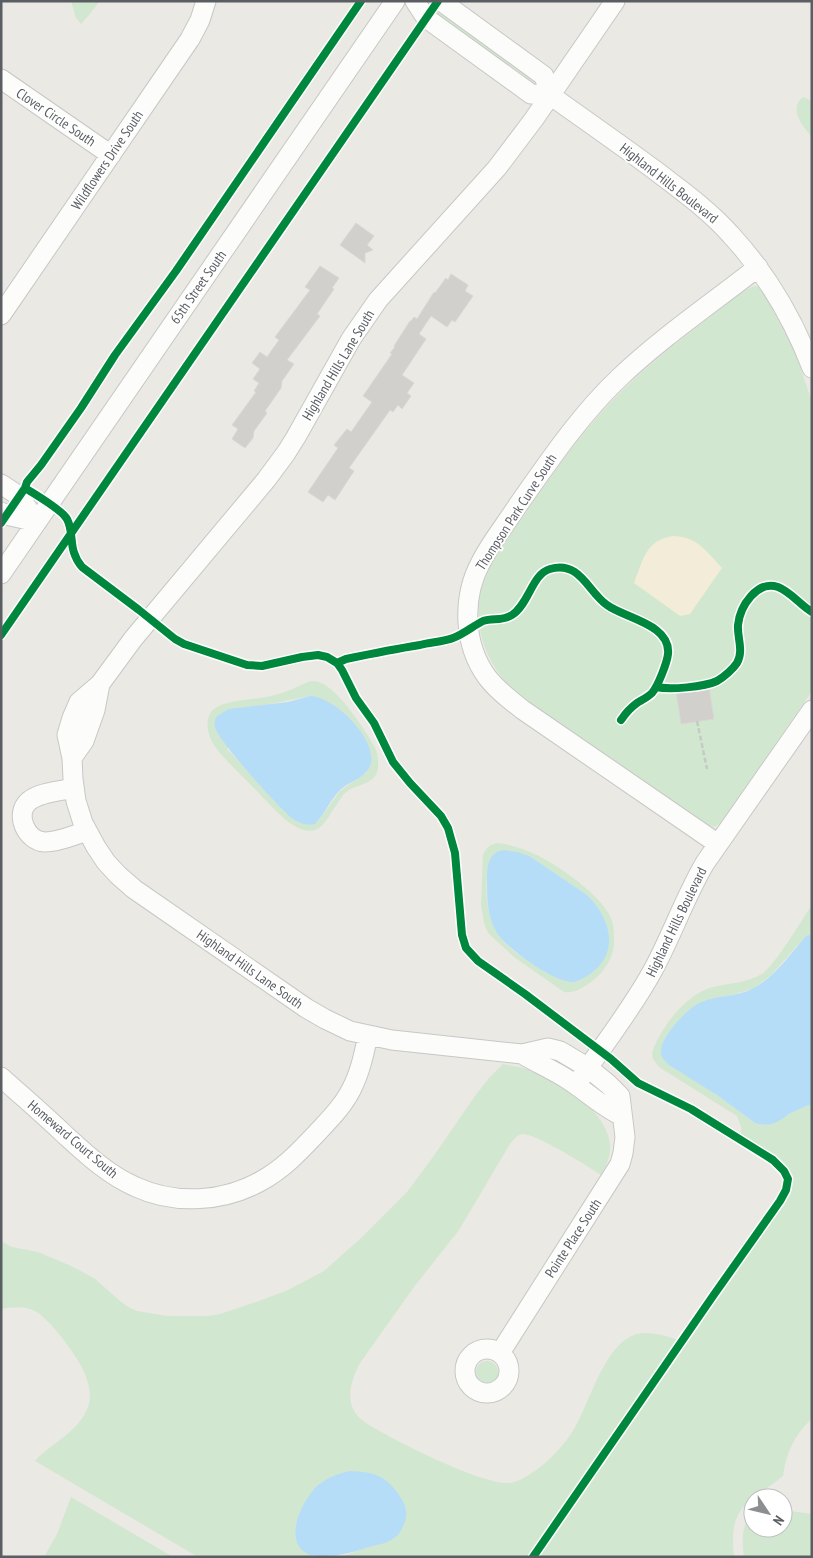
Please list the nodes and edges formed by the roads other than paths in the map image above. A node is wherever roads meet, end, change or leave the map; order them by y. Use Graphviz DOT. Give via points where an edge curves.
graph roads {
  1 [pos="206,1"];
  2 [pos="395,1"];
  3 [pos="414,1"];
  4 [pos="441,1"];
  5 [pos="616,1"];
  6 [pos="1,79"];
  7 [pos="550,95"];
  8 [pos="111,155"];
  9 [pos="758,267"];
  10 [pos="1,315"];
  11 [pos="812,368"];
  12 [pos="1,484"];
  13 [pos="1,512"];
  14 [pos="37,522"];
  15 [pos="1,574"];
  16 [pos="812,710"];
  17 [pos="74,788"];
  18 [pos="87,831"];
  19 [pos="718,844"];
  20 [pos="368,1035"];
  21 [pos="522,1054"];
  22 [pos="588,1067"];
  23 [pos="1,1077"];
  24 [pos="576,1085"];
  25 [pos="622,1116"];
  26 [pos="500,1353"];
  1 -- 8 [label="street, Wildflowers Drive South" via="190,39"];
  2 -- 14 [label="street, 65th Street South"];
  3 -- 7 [label="street, Highland Hills Boulevard" via="426,18 531,94"];
  4 -- 7 [label="street, Highland Hills Boulevard" via="544,76"];
  5 -- 7 [label="street, Highland Hills Lane South"];
  6 -- 8 [label="street, Clover Circle South"];
  7 -- 9 [label="street, Highland Hills Boulevard" via="697,202"];
  7 -- 17 [label="street, Highland Hills Lane South" via="497,168 378,300 351,340 286,453 133,639 100,684 84,741 72,758"];
  8 -- 10 [label="street, Wildflowers Drive South"];
  9 -- 11 [label="street, Highland Hills Boulevard" via="797,333"];
  9 -- 19 [label="street, Thompson Park Curve South" via="654,347 588,411 537,477 485,554 473,579 468,604 469,629 477,658 486,675 504,695"];
  12 -- 14 [label="street" via="20,496"];
  13 -- 14 [label="street"];
  14 -- 15 [label="street, 65th Street South"];
  16 -- 19 [label="street, Highland Hills Boulevard"];
  17 -- 18 [label="street, Highland Hills Lane South"];
  17 -- 18 [label="street" via="30,800 24,810 23,824 31,836 42,841"];
  18 -- 20 [label="street, Highland Hills Lane South" via="106,862 134,888 306,1008 340,1027"];
  19 -- 22 [label="street, Highland Hills Boulevard" via="692,885 648,979"];
  20 -- 21 [label="street, Highland Hills Lane South" via="412,1043"];
  20 -- 23 [label="street, Homeward Court South" via="350,1091 296,1156 254,1185 210,1198 162,1196 120,1179 88,1155"];
  21 -- 22 [label="street, Highland Hills Lane South" via="548,1048"];
  21 -- 24 [label="street, Highland Hills Lane South"];
  22 -- 24 [label="street, Highland Hills Boulevard"];
  22 -- 25 [label="street, Pointe Place South" via="620,1096"];
  24 -- 25 [label="street"];
  25 -- 26 [label="street, Pointe Place South" via="624,1148 618,1169"];
}
